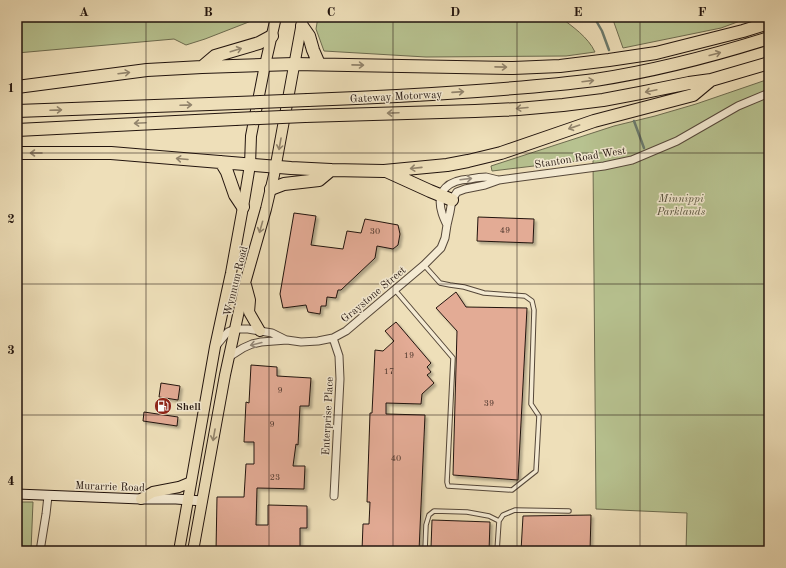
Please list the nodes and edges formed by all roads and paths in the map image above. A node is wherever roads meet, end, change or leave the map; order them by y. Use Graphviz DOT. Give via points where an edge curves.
graph roads {
  1 [pos="276,17"];
  2 [pos="302,21"];
  3 [pos="769,23"];
  4 [pos="272,36"];
  5 [pos="769,38"];
  6 [pos="769,63"];
  7 [pos="294,64"];
  8 [pos="319,64"];
  9 [pos="265,65"];
  10 [pos="202,66"];
  11 [pos="711,80"];
  12 [pos="17,87"];
  13 [pos="769,93"];
  14 [pos="17,111"];
  15 [pos="17,130"];
  16 [pos="17,153"];
  17 [pos="221,162"];
  18 [pos="250,165"];
  19 [pos="276,167"];
  20 [pos="331,170"];
  21 [pos="384,171"];
  22 [pos="499,180"];
  23 [pos="270,189"];
  24 [pos="446,198"];
  25 [pos="243,207"];
  26 [pos="447,225"];
  27 [pos="424,265"];
  28 [pos="245,283"];
  29 [pos="395,290"];
  30 [pos="235,329"];
  31 [pos="260,331"];
  32 [pos="333,338"];
  33 [pos="287,340"];
  34 [pos="215,347"];
  35 [pos="229,357"];
  36 [pos="191,482"];
  37 [pos="17,494"];
  38 [pos="48,496"];
  39 [pos="334,496"];
  40 [pos="141,499"];
  41 [pos="188,500"];
  42 [pos="202,501"];
  43 [pos="569,511"];
  44 [pos="499,521"];
  45 [pos="40,551"];
  46 [pos="179,551"];
  47 [pos="192,551"];
  48 [pos="426,551"];
  49 [pos="497,551"];
  1 -- 4 [label="main road, Wynnum Road"];
  2 -- 7 [label="main road, Wynnum Road"];
  2 -- 8 [label="highway"];
  8 -- 3 [label="highway, one-way" via="513,68 560,66 656,53"];
  4 -- 9 [label="main road, Wynnum Road"];
  10 -- 4 [label="highway, one-way" via="215,56 259,43"];
  14 -- 5 [label="highway, Gateway Motorway, one-way, bridge" via="414,96 562,84 596,80 684,62"];
  6 -- 11 [label="highway, Gateway Motorway"];
  7 -- 8 [label="highway"];
  7 -- 9 [label="highway"];
  7 -- 19 [label="main road, Wynnum Road, one-way"];
  9 -- 10 [label="highway"];
  9 -- 18 [label="main road, Wynnum Road" via="252,136"];
  12 -- 10 [label="highway, one-way" via="147,70"];
  11 -- 15 [label="highway, Gateway Motorway, one-way, bridge" via="603,100 518,109"];
  11 -- 21 [label="highway, one-way" via="693,95 594,120 501,153 468,161"];
  13 -- 22 [label="street, Stanton Road West" via="738,106 677,141 632,160"];
  17 -- 16 [label="highway, one-way" via="111,154"];
  17 -- 18 [label="highway"];
  17 -- 25 [label="highway"];
  18 -- 19 [label="highway"];
  18 -- 25 [label="main road, Wynnum Road"];
  19 -- 20 [label="highway"];
  19 -- 23 [label="main road, Wynnum Road"];
  20 -- 21 [label="highway"];
  20 -- 23 [label="highway" via="319,180 284,184"];
  21 -- 24 [label="highway"];
  22 -- 24 [label="street, Stanton Road West" via="461,190"];
  24 -- 22 [label="street, Stanton Road West, one-way" via="446,187 458,180 485,177"];
  23 -- 28 [label="main road, Wynnum Road, one-way"];
  24 -- 26 [label="street, Graystone Street" via="450,212"];
  24 -- 26 [label="street, Graystone Street" via="441,202"];
  25 -- 34 [label="main road, Wynnum Road"];
  26 -- 27 [label="street, Graystone Street" via="444,243"];
  27 -- 29 [label="street, Graystone Street"];
  27 -- 29 [label="lane" via="440,283 464,286 484,293 525,296 532,301 534,310 531,404 539,416 536,471 512,490 448,486 453,358"];
  28 -- 30 [label="main road, Wynnum Road"];
  28 -- 31 [label="main road" via="250,300 249,312"];
  29 -- 32 [label="street, Graystone Street"];
  30 -- 31 [label="street, Graystone Street"];
  30 -- 34 [label="street" via="225,335"];
  30 -- 35 [label="main road, Wynnum Road"];
  31 -- 33 [label="street, Graystone Street"];
  32 -- 33 [label="street, Graystone Street" via="310,342"];
  32 -- 39 [label="street, Enterprise Place" via="339,356 340,379"];
  33 -- 35 [label="street, Graystone Street, one-way" via="252,344"];
  34 -- 36 [label="main road, Wynnum Road"];
  35 -- 42 [label="main road, Wynnum Road, one-way"];
  36 -- 40 [label="main road" via="153,492"];
  36 -- 41 [label="main road, Wynnum Road"];
  37 -- 38 [label="street, Murarrie Road"];
  38 -- 40 [label="street, Murarrie Road"];
  38 -- 45 [label="street"];
  40 -- 41 [label="street, Murarrie Road"];
  41 -- 42 [label="street, Murarrie Road"];
  41 -- 46 [label="main road, Wynnum Road"];
  42 -- 47 [label="main road, Wynnum Road"];
  43 -- 44 [label="lane" via="515,510 503,515"];
  44 -- 48 [label="lane" via="489,516 467,512 434,511 429,515 426,525"];
  44 -- 49 [label="lane"];
}
